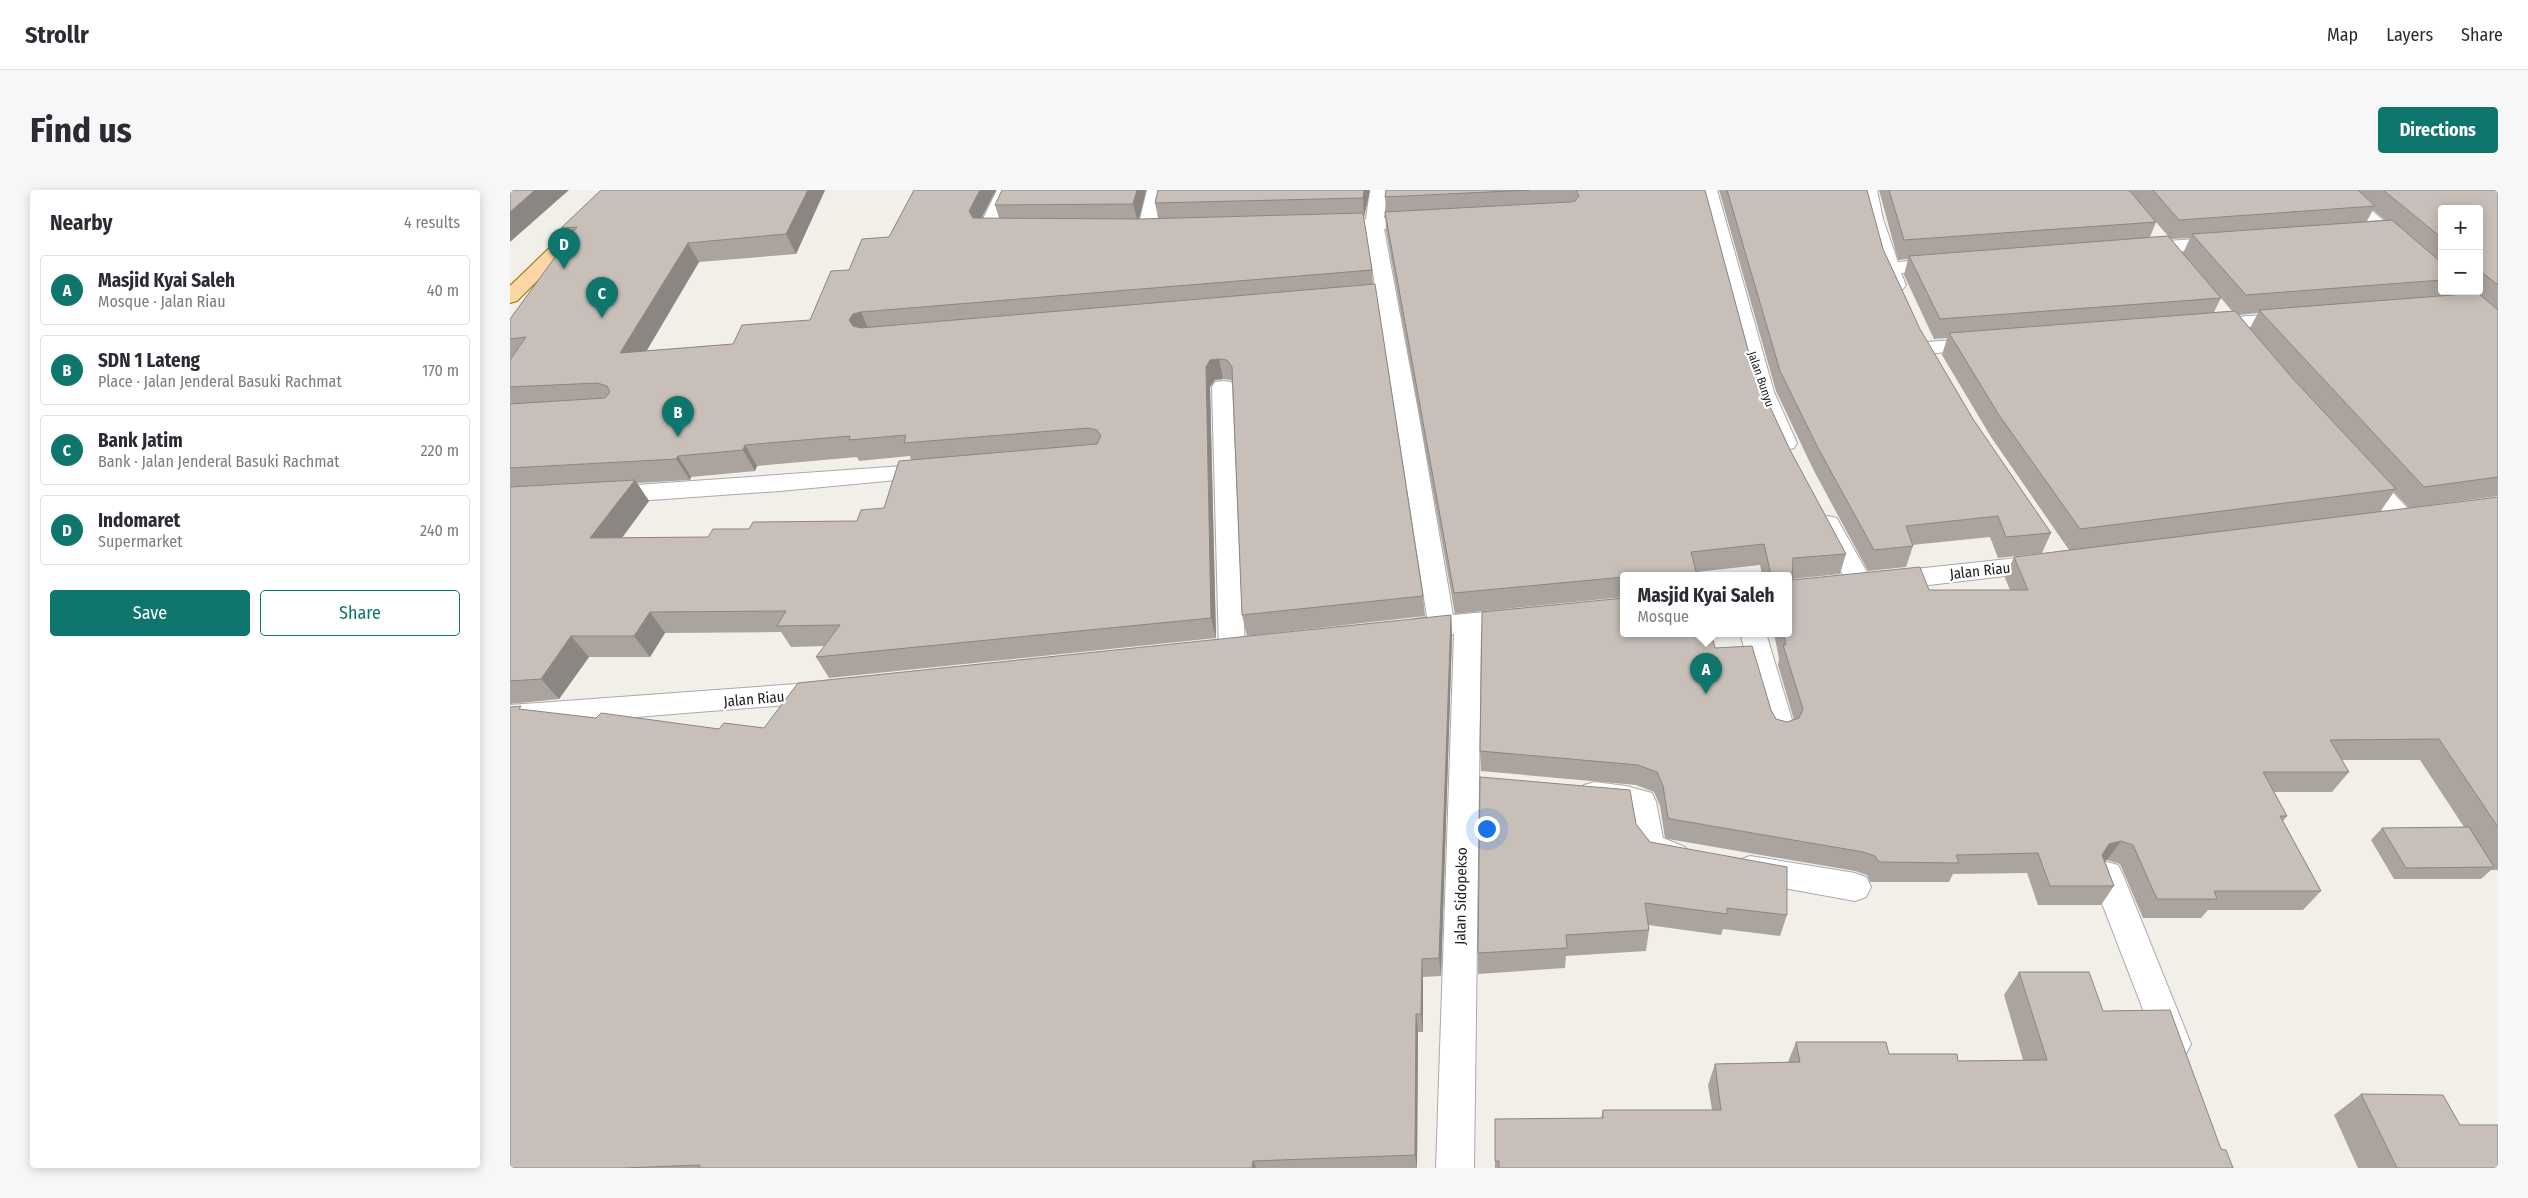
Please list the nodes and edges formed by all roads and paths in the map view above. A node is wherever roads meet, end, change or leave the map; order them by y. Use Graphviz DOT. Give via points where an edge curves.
graph roads {
  1 [pos="619,190"];
  2 [pos="1006,190"];
  3 [pos="1156,190"];
  4 [pos="1379,190"];
  5 [pos="1708,190"];
  6 [pos="1868,190"];
  7 [pos="2338,190"];
  8 [pos="1442,222"];
  9 [pos="1374,225"];
  10 [pos="1314,226"];
  11 [pos="2146,226"];
  12 [pos="1166,230"];
  13 [pos="1023,231"];
  14 [pos="1128,231"];
  15 [pos="1146,231"];
  16 [pos="2385,231"];
  17 [pos="2356,233"];
  18 [pos="2240,242"];
  19 [pos="2164,247"];
  20 [pos="2124,250"];
  21 [pos="1958,263"];
  22 [pos="1889,268"];
  23 [pos="2182,268"];
  24 [pos="2438,277"];
  25 [pos="1385,296"];
  26 [pos="510,297"];
  27 [pos="1325,301"];
  28 [pos="2211,303"];
  29 [pos="1906,308"];
  30 [pos="2306,318"];
  31 [pos="2229,324"];
  32 [pos="2189,327"];
  33 [pos="2002,342"];
  34 [pos="2248,346"];
  35 [pos="1938,371"];
  36 [pos="1223,386"];
  37 [pos="2350,460"];
  38 [pos="1795,462"];
  39 [pos="949,470"];
  40 [pos="586,496"];
  41 [pos="1818,505"];
  42 [pos="2373,521"];
  43 [pos="2061,556"];
  44 [pos="1860,583"];
  45 [pos="1833,586"];
  46 [pos="1546,616"];
  47 [pos="1454,624"];
  48 [pos="1394,631"];
  49 [pos="1754,637"];
  50 [pos="1261,646"];
  51 [pos="1232,650"];
  52 [pos="1204,653"];
  53 [pos="854,689"];
  54 [pos="510,716"];
  55 [pos="1781,730"];
  56 [pos="1568,792"];
  57 [pos="2107,874"];
  58 [pos="1855,888"];
  59 [pos="2182,1070"];
  60 [pos="1455,1168"];
  1 -- 26 [label="main road"];
  2 -- 13 [label="street" via="986,231"];
  3 -- 15 [label="street"];
  4 -- 9 [label="street, Jalan Sidopekso"];
  5 -- 38 [label="street, Jalan Bunyu" via="1763,392"];
  6 -- 22 [label="street"];
  7 -- 16 [label="street"];
  8 -- 9 [label="street"];
  9 -- 10 [label="street"];
  9 -- 25 [label="street, Jalan Sidopekso"];
  11 -- 19 [label="street"];
  12 -- 15 [label="street"];
  14 -- 15 [label="street"];
  16 -- 17 [label="street"];
  16 -- 24 [label="street"];
  18 -- 19 [label="street"];
  19 -- 20 [label="street"];
  19 -- 23 [label="street"];
  21 -- 22 [label="street"];
  22 -- 29 [label="street"];
  25 -- 27 [label="street"];
  25 -- 47 [label="street, Jalan Sidopekso"];
  28 -- 31 [label="street"];
  30 -- 31 [label="street"];
  31 -- 32 [label="street"];
  31 -- 34 [label="street"];
  33 -- 35 [label="street" via="1922,340"];
  36 -- 51 [label="street"];
  37 -- 42 [label="street" via="2411,516"];
  39 -- 40 [label="street"];
  41 -- 44 [label="street"];
  43 -- 44 [label="street, Jalan Riau"];
  44 -- 45 [label="street, Jalan Riau"];
  46 -- 47 [label="street"];
  47 -- 48 [label="street"];
  47 -- 60 [label="street, Jalan Sidopekso" via="1478,785"];
  49 -- 55 [label="street"];
  50 -- 51 [label="street"];
  51 -- 52 [label="street"];
  53 -- 54 [label="street, Jalan Riau"];
  56 -- 58 [label="street" via="1641,802 1647,840 1652,850"];
  57 -- 59 [label="street"];
}
